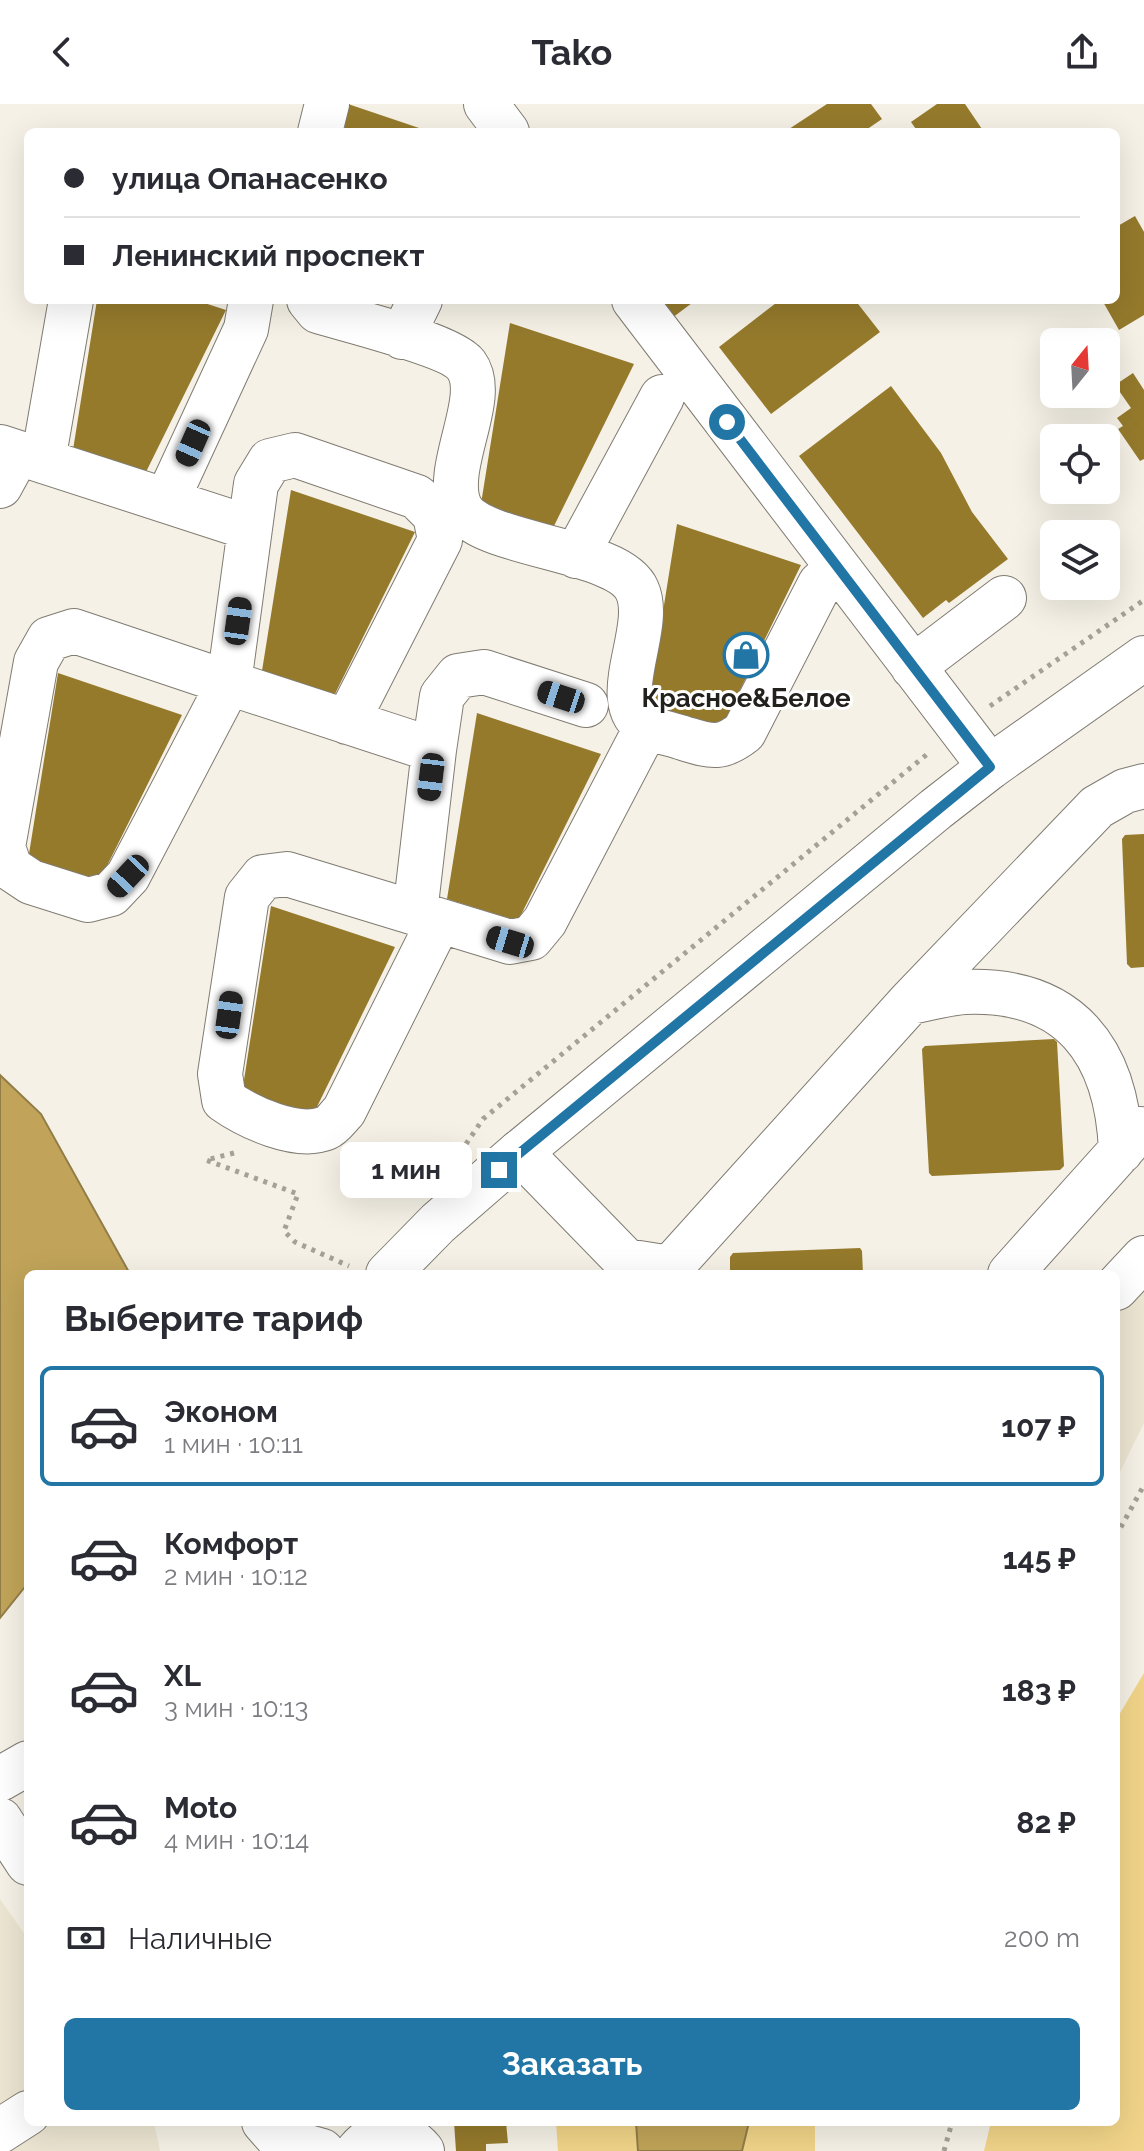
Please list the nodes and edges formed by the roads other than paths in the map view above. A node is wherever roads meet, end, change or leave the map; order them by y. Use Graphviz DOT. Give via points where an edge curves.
graph roads {
  1 [pos="327,104"];
  2 [pos="486,104"];
  3 [pos="321,128"];
  4 [pos="504,128"];
  5 [pos="70,304"];
  6 [pos="250,304"];
  7 [pos="312,304"];
  8 [pos="637,304"];
  9 [pos="411,318"];
  10 [pos="662,397"];
  11 [pos="15,462"];
  12 [pos="167,500"];
  13 [pos="250,528"];
  14 [pos="576,556"];
  15 [pos="838,568"];
  16 [pos="1004,598"];
  17 [pos="1144,658"];
  18 [pos="913,678"];
  19 [pos="229,683"];
  20 [pos="586,705"];
  21 [pos="347,722"];
  22 [pos="647,726"];
  23 [pos="434,750"];
  24 [pos="990,767"];
  25 [pos="1144,786"];
  26 [pos="427,917"];
  27 [pos="910,1002"];
  28 [pos="1132,1138"];
  29 [pos="520,1152"];
  30 [pos="1144,1258"];
  31 [pos="621,1267"];
  32 [pos="392,1270"];
  33 [pos="658,1270"];
  34 [pos="672,1270"];
  35 [pos="1014,1270"];
  36 [pos="1120,1284"];
  37 [pos="24,1765"];
  38 [pos="0,1779"];
  39 [pos="0,1820"];
  40 [pos="24,1857"];
  41 [pos="24,2116"];
  42 [pos="268,2126"];
  43 [pos="0,2131"];
  44 [pos="322,2151"];
  1 -- 3 [label="main road"];
  2 -- 4 [label="main road"];
  5 -- 11 [label="main road"];
  6 -- 12 [label="main road" via="246,329"];
  7 -- 9 [label="main road" via="318,311"];
  8 -- 15 [label="main road"];
  9 -- 14 [label="main road" via="466,365 474,386 455,485 460,509 478,526"];
  10 -- 14 [label="main road"];
  11 -- 12 [label="main road"];
  12 -- 13 [label="main road"];
  13 -- 19 [label="main road"];
  13 -- 21 [label="main road" via="256,484 270,461 295,455 417,497 435,515 440,540"];
  14 -- 22 [label="main road" via="614,569 637,588 643,614 628,695 632,713"];
  15 -- 18 [label="main road"];
  15 -- 22 [label="main road" via="820,584 744,732 728,745 709,746"];
  16 -- 18 [label="main road"];
  17 -- 24 [label="main road"];
  18 -- 24 [label="main road"];
  19 -- 19 [label="main road" via="128,876 111,894 88,900 31,882 10,868 3,847 36,662 49,639 74,631"];
  19 -- 21 [label="main road"];
  20 -- 23 [label="main road" via="484,672 458,676 442,696"];
  21 -- 23 [label="main road"];
  22 -- 26 [label="main road" via="545,921 531,938 510,942"];
  23 -- 26 [label="main road"];
  24 -- 29 [label="main road"];
  25 -- 27 [label="main road" via="1097,807"];
  26 -- 26 [label="main road" via="344,1111 328,1127 304,1133 244,1115 224,1100 220,1074 247,897 263,877 287,874"];
  27 -- 28 [label="main road" via="963,992 1004,993 1044,1003 1074,1023 1095,1050 1120,1123"];
  27 -- 34 [label="main road"];
  28 -- 35 [label="main road"];
  29 -- 31 [label="main road"];
  29 -- 32 [label="main road"];
  30 -- 36 [label="main road"];
  31 -- 33 [label="main road"];
  37 -- 38 [label="main road"];
  39 -- 40 [label="main road"];
  41 -- 43 [label="main road"];
  42 -- 44 [label="main road" via="279,2139"];
}
